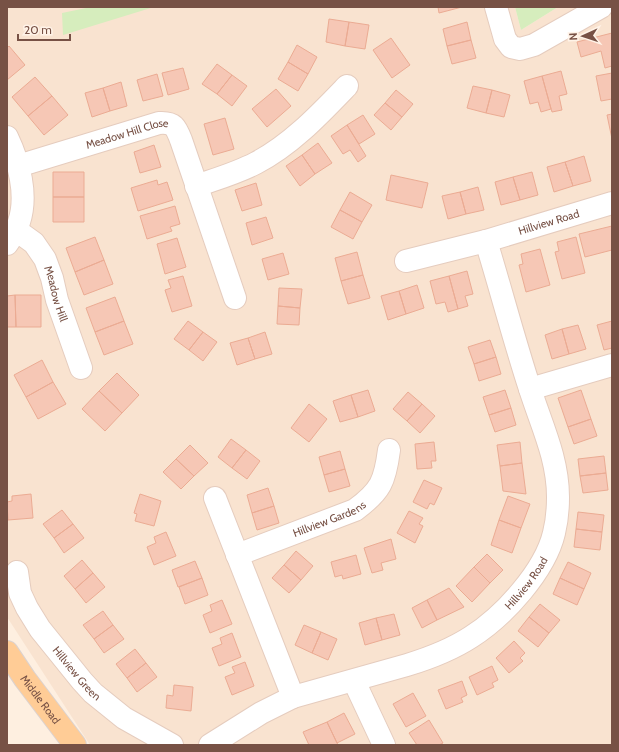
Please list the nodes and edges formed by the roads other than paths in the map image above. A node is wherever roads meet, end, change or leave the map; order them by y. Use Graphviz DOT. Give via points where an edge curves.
graph roads {
  1 [pos="496,7"];
  2 [pos="601,7"];
  3 [pos="347,86"];
  4 [pos="7,137"];
  5 [pos="18,166"];
  6 [pos="196,186"];
  7 [pos="612,203"];
  8 [pos="11,237"];
  9 [pos="486,241"];
  10 [pos="406,261"];
  11 [pos="234,298"];
  12 [pos="612,365"];
  13 [pos="81,368"];
  14 [pos="530,389"];
  15 [pos="389,450"];
  16 [pos="215,498"];
  17 [pos="237,554"];
  18 [pos="17,572"];
  19 [pos="7,652"];
  20 [pos="354,681"];
  21 [pos="293,698"];
  22 [pos="75,745"];
  23 [pos="172,745"];
  24 [pos="210,745"];
  25 [pos="384,745"];
  1 -- 2 [label="street" via="505,40 517,49 534,45"];
  3 -- 6 [label="street" via="275,152 247,167"];
  4 -- 5 [label="street, Meadow Hill"];
  5 -- 6 [label="street, Meadow Hill Close" via="166,122 177,131"];
  5 -- 8 [label="street, Meadow Hill" via="22,206 21,215"];
  6 -- 11 [label="street, Meadow Hill Close"];
  7 -- 9 [label="street, Hillview Road"];
  8 -- 13 [label="street, Meadow Hill" via="34,243 45,259"];
  9 -- 10 [label="street, Hillview Road"];
  9 -- 14 [label="street, Hillview Road"];
  12 -- 14 [label="street"];
  14 -- 20 [label="street, Hillview Road" via="554,457 558,495 554,534 539,566 517,597 471,638 426,660"];
  15 -- 17 [label="street, Hillview Gardens" via="378,489 355,510"];
  16 -- 17 [label="street"];
  17 -- 21 [label="street"];
  18 -- 23 [label="street, Hillview Green" via="21,597 27,608 40,629 87,687 124,718"];
  19 -- 22 [label="main road, Middle Road"];
  20 -- 21 [label="street, Hillview Road"];
  20 -- 25 [label="street"];
  21 -- 24 [label="street, Hillview Road" via="261,713"];
}
